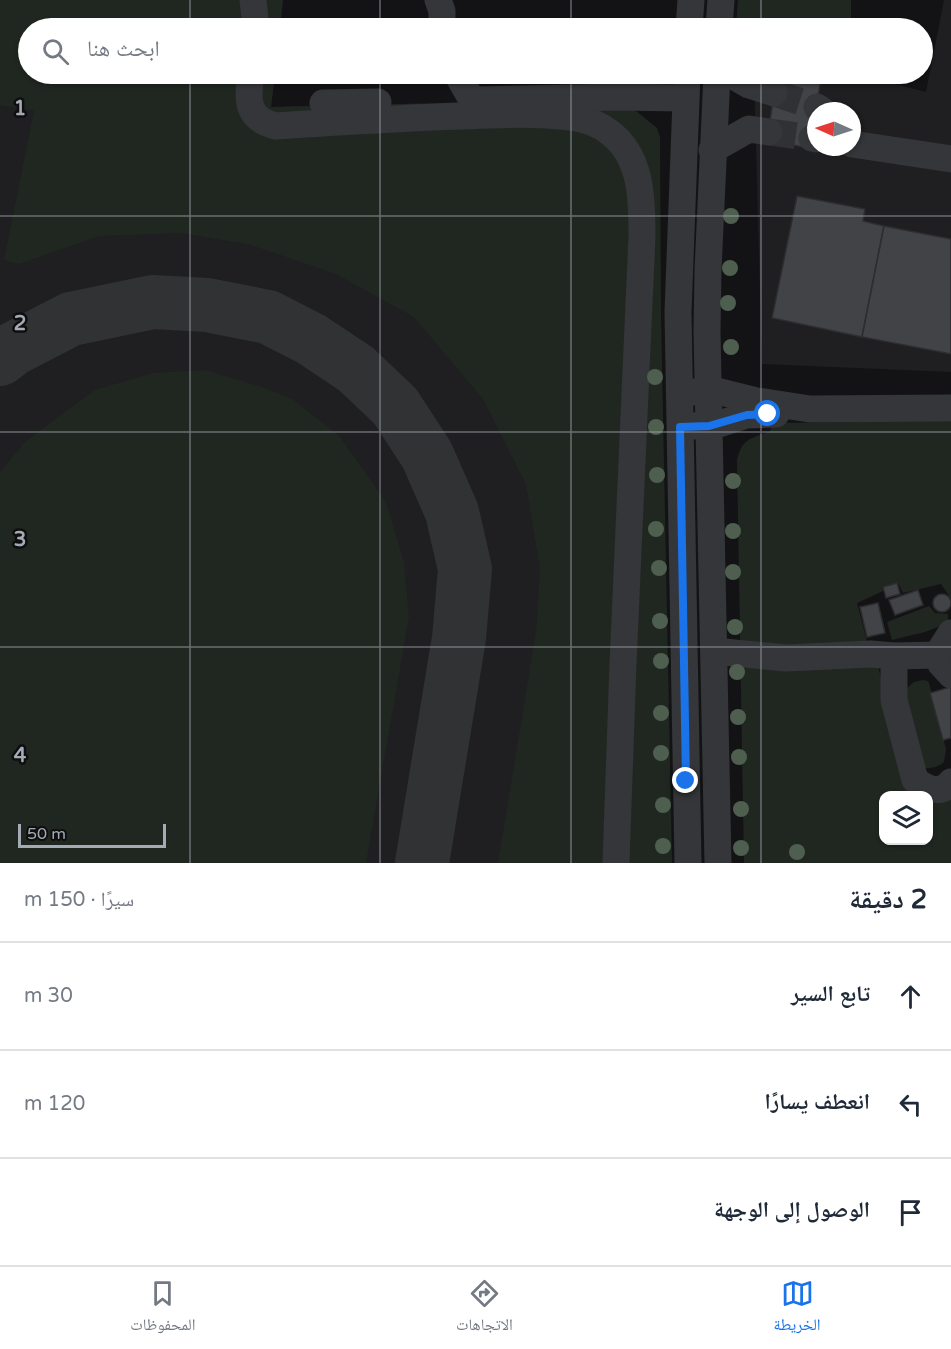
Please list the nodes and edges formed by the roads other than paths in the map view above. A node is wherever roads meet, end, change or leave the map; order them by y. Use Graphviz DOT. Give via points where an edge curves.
graph roads {
  1 [pos="253,0"];
  2 [pos="438,0"];
  3 [pos="691,0"];
  4 [pos="721,0"];
  5 [pos="255,18"];
  6 [pos="442,18"];
  7 [pos="690,18"];
  8 [pos="720,18"];
  9 [pos="250,84"];
  10 [pos="462,84"];
  11 [pos="720,84"];
  12 [pos="725,84"];
  13 [pos="744,84"];
  14 [pos="686,86"];
  15 [pos="774,93"];
  16 [pos="472,100"];
  17 [pos="323,103"];
  18 [pos="861,143"];
  19 [pos="712,150"];
  20 [pos="951,159"];
  21 [pos="709,391"];
  22 [pos="680,392"];
  23 [pos="951,408"];
  24 [pos="810,409"];
  25 [pos="709,426"];
  26 [pos="680,427"];
  27 [pos="714,651"];
  28 [pos="946,654"];
  29 [pos="894,656"];
  30 [pos="951,782"];
  31 [pos="616,863"];
  32 [pos="688,863"];
  33 [pos="718,863"];
  1 -- 5 [label="street"];
  2 -- 6 [label="street"];
  3 -- 7 [label="street"];
  4 -- 8 [label="street"];
  9 -- 31 [label="street" via="251,108 261,120 276,126 500,115 576,118 610,132 633,161 641,202 642,236"];
  10 -- 16 [label="street"];
  11 -- 19 [label="street"];
  12 -- 19 [label="street" via="759,130"];
  13 -- 15 [label="street"];
  14 -- 16 [label="street" via="614,97"];
  14 -- 22 [label="street" via="678,273"];
  16 -- 17 [label="street"];
  18 -- 20 [label="street"];
  19 -- 21 [label="street"];
  21 -- 22 [label="street"];
  21 -- 24 [label="street"];
  21 -- 25 [label="street"];
  22 -- 26 [label="street"];
  23 -- 24 [label="street"];
  24 -- 25 [label="street" via="747,415"];
  25 -- 26 [label="street"];
  25 -- 27 [label="street"];
  26 -- 32 [label="street"];
  27 -- 29 [label="street" via="786,658"];
  27 -- 33 [label="street"];
  28 -- 29 [label="street"];
  29 -- 30 [label="street" via="894,700 915,780 925,788 938,790"];
}
